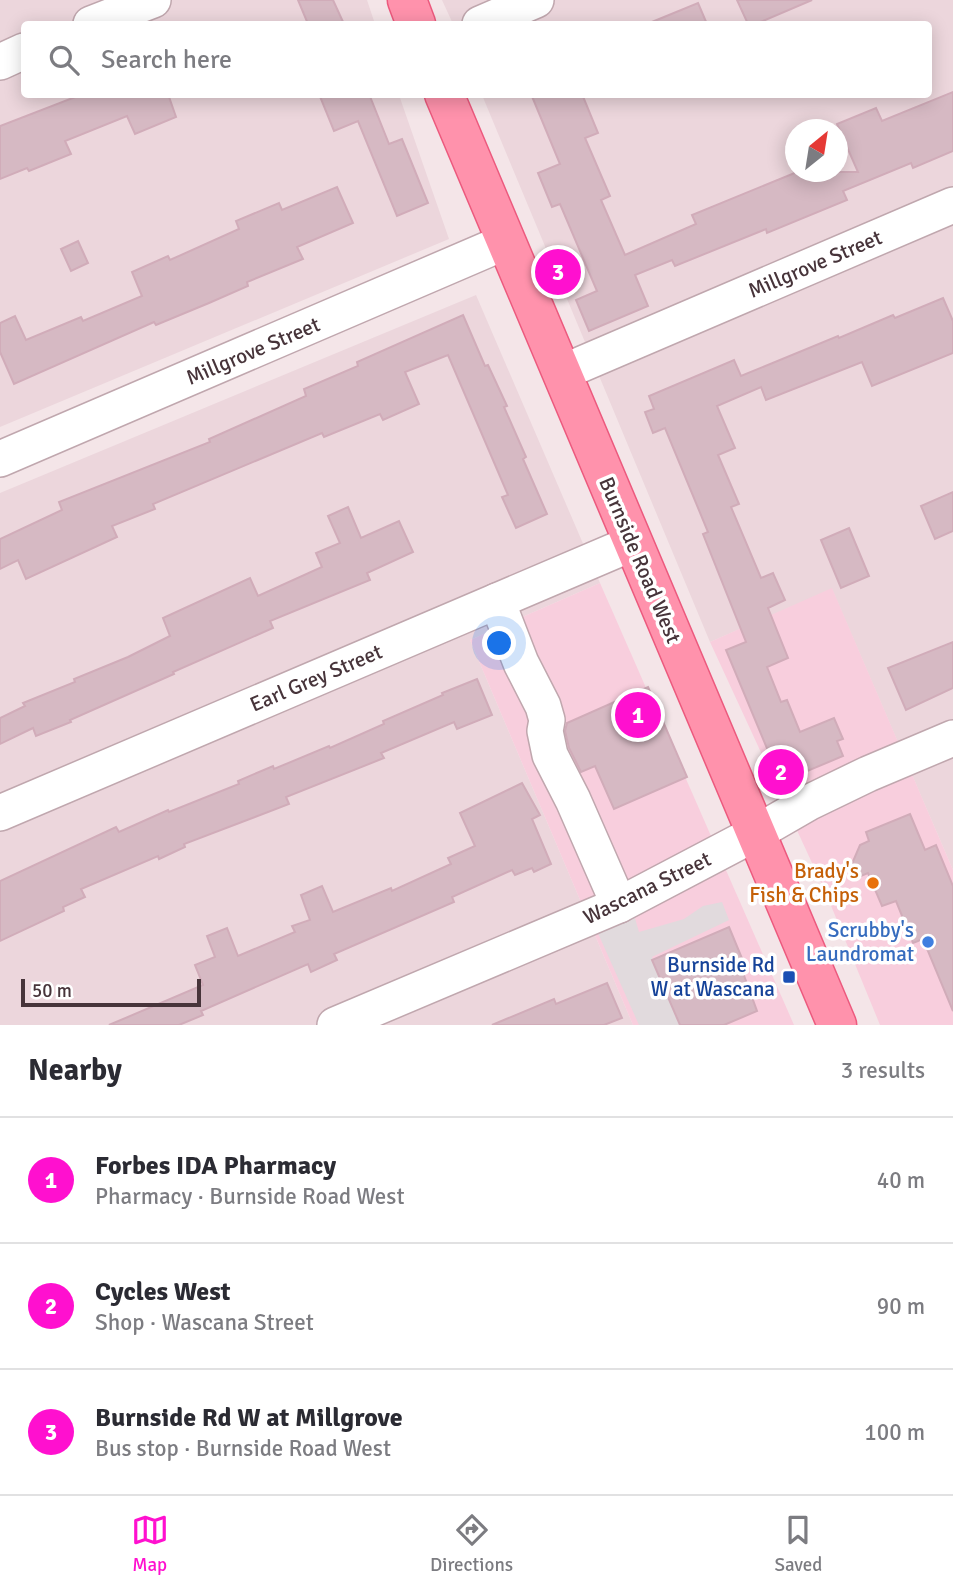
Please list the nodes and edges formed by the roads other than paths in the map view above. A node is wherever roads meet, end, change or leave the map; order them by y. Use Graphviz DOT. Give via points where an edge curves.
graph roads {
  1 [pos="153,0"];
  2 [pos="407,0"];
  3 [pos="536,0"];
  4 [pos="99,21"];
  5 [pos="415,21"];
  6 [pos="487,21"];
  7 [pos="21,52"];
  8 [pos="0,62"];
  9 [pos="446,98"];
  10 [pos="953,205"];
  11 [pos="506,242"];
  12 [pos="561,373"];
  13 [pos="0,459"];
  14 [pos="633,543"];
  15 [pos="497,601"];
  16 [pos="953,738"];
  17 [pos="0,813"];
  18 [pos="756,833"];
  19 [pos="619,905"];
  20 [pos="335,1025"];
  21 [pos="837,1025"];
  1 -- 4 [label="street"];
  2 -- 5 [label="main road"];
  3 -- 6 [label="street"];
  7 -- 8 [label="street"];
  9 -- 11 [label="main road, Burnside Road West"];
  10 -- 12 [label="street, Millgrove Street"];
  11 -- 12 [label="main road, Burnside Road West"];
  11 -- 13 [label="street, Millgrove Street"];
  12 -- 14 [label="main road, Burnside Road West"];
  14 -- 15 [label="street, Earl Grey Street"];
  14 -- 18 [label="main road, Burnside Road West"];
  15 -- 17 [label="street, Earl Grey Street"];
  15 -- 19 [label="street" via="547,720 550,755"];
  16 -- 18 [label="street, Wascana Street" via="868,774"];
  18 -- 19 [label="street, Wascana Street"];
  18 -- 21 [label="main road, Burnside Road West"];
  19 -- 20 [label="street, Wascana Street"];
}
